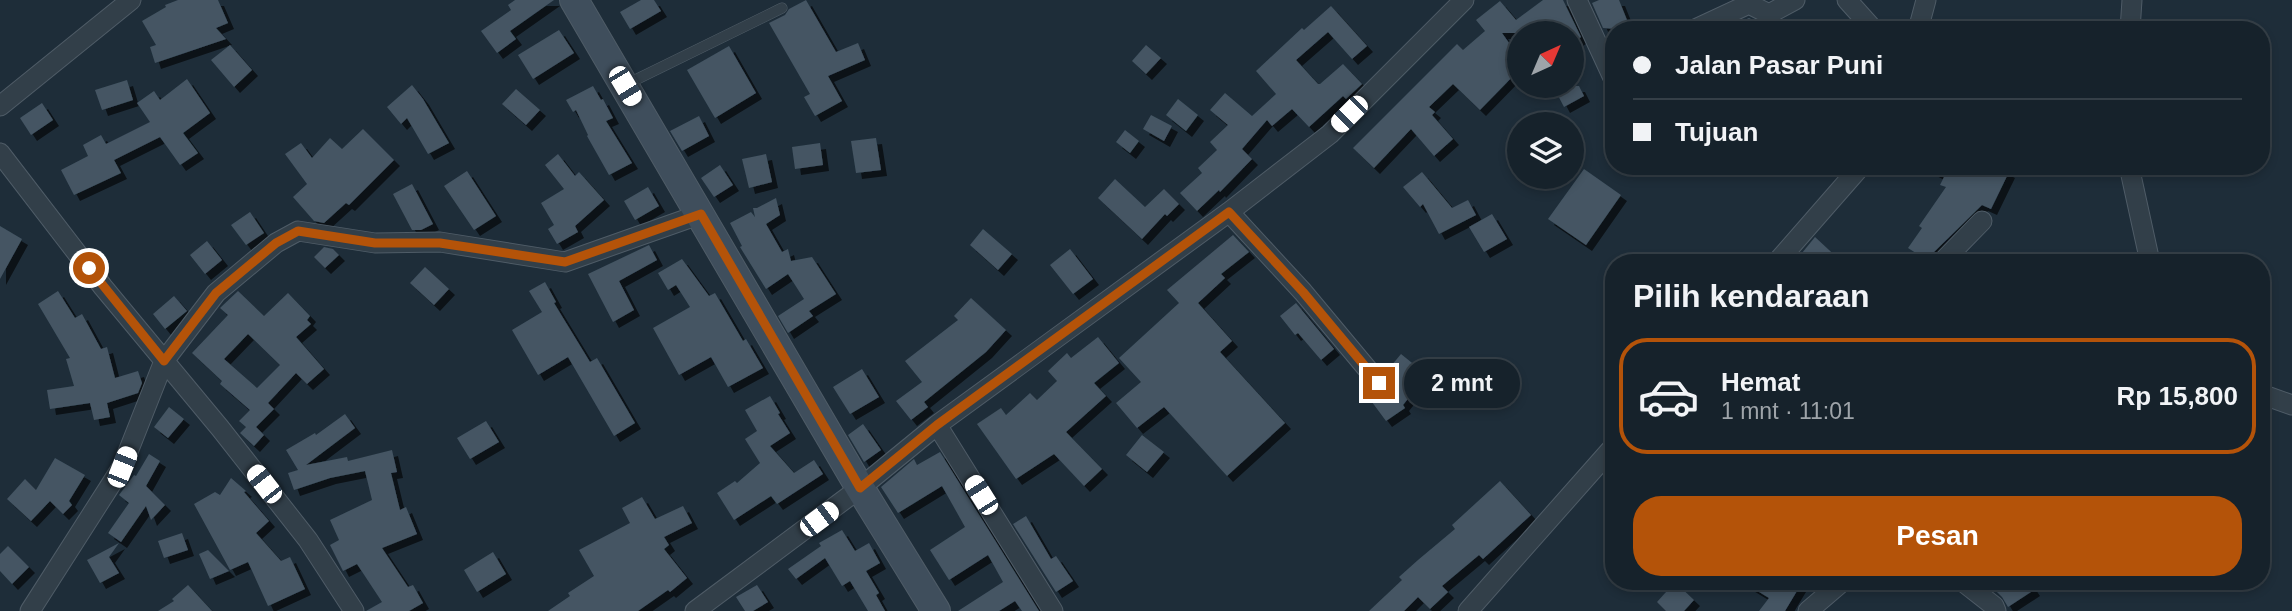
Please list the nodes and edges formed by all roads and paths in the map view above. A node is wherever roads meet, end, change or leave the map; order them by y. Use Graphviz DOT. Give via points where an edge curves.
graph roads {
  1 [pos="131,0"];
  2 [pos="574,0"];
  3 [pos="1464,0"];
  4 [pos="1577,0"];
  5 [pos="1795,0"];
  6 [pos="1926,0"];
  7 [pos="2132,0"];
  8 [pos="1852,5"];
  9 [pos="782,8"];
  10 [pos="1712,21"];
  11 [pos="1866,21"];
  12 [pos="1920,21"];
  13 [pos="2131,21"];
  14 [pos="1605,58"];
  15 [pos="625,86"];
  16 [pos="0,106"];
  17 [pos="0,153"];
  18 [pos="1853,175"];
  19 [pos="2131,175"];
  20 [pos="1229,212"];
  21 [pos="701,214"];
  22 [pos="1982,221"];
  23 [pos="1784,254"];
  24 [pos="1950,254"];
  25 [pos="2148,254"];
  26 [pos="164,361"];
  27 [pos="1379,383"];
  28 [pos="2270,397"];
  29 [pos="2292,405"];
  30 [pos="937,425"];
  31 [pos="1605,456"];
  32 [pos="860,488"];
  33 [pos="1832,590"];
  34 [pos="1974,590"];
  35 [pos="30,611"];
  36 [pos="354,611"];
  37 [pos="695,611"];
  38 [pos="936,611"];
  39 [pos="1054,611"];
  40 [pos="1468,611"];
  41 [pos="1808,611"];
  42 [pos="1996,611"];
  1 -- 16 [label="street"];
  2 -- 15 [label="street"];
  3 -- 20 [label="street" via="1330,134"];
  4 -- 14 [label="street"];
  5 -- 10 [label="street" via="1769,14 1749,4"];
  6 -- 12 [label="street"];
  7 -- 13 [label="street"];
  8 -- 11 [label="street"];
  9 -- 15 [label="lane"];
  15 -- 21 [label="street"];
  17 -- 26 [label="street"];
  18 -- 23 [label="street"];
  19 -- 25 [label="street"];
  20 -- 27 [label="street"];
  20 -- 30 [label="street"];
  21 -- 26 [label="street" via="565,262 440,243 375,243 298,231 276,243 216,293"];
  21 -- 32 [label="street"];
  22 -- 24 [label="street"];
  26 -- 35 [label="street" via="122,467"];
  26 -- 36 [label="street" via="308,540"];
  28 -- 29 [label="street"];
  30 -- 32 [label="street"];
  30 -- 39 [label="street"];
  31 -- 40 [label="street"];
  32 -- 37 [label="street"];
  32 -- 38 [label="street"];
  33 -- 41 [label="street"];
  34 -- 42 [label="street"];
}
